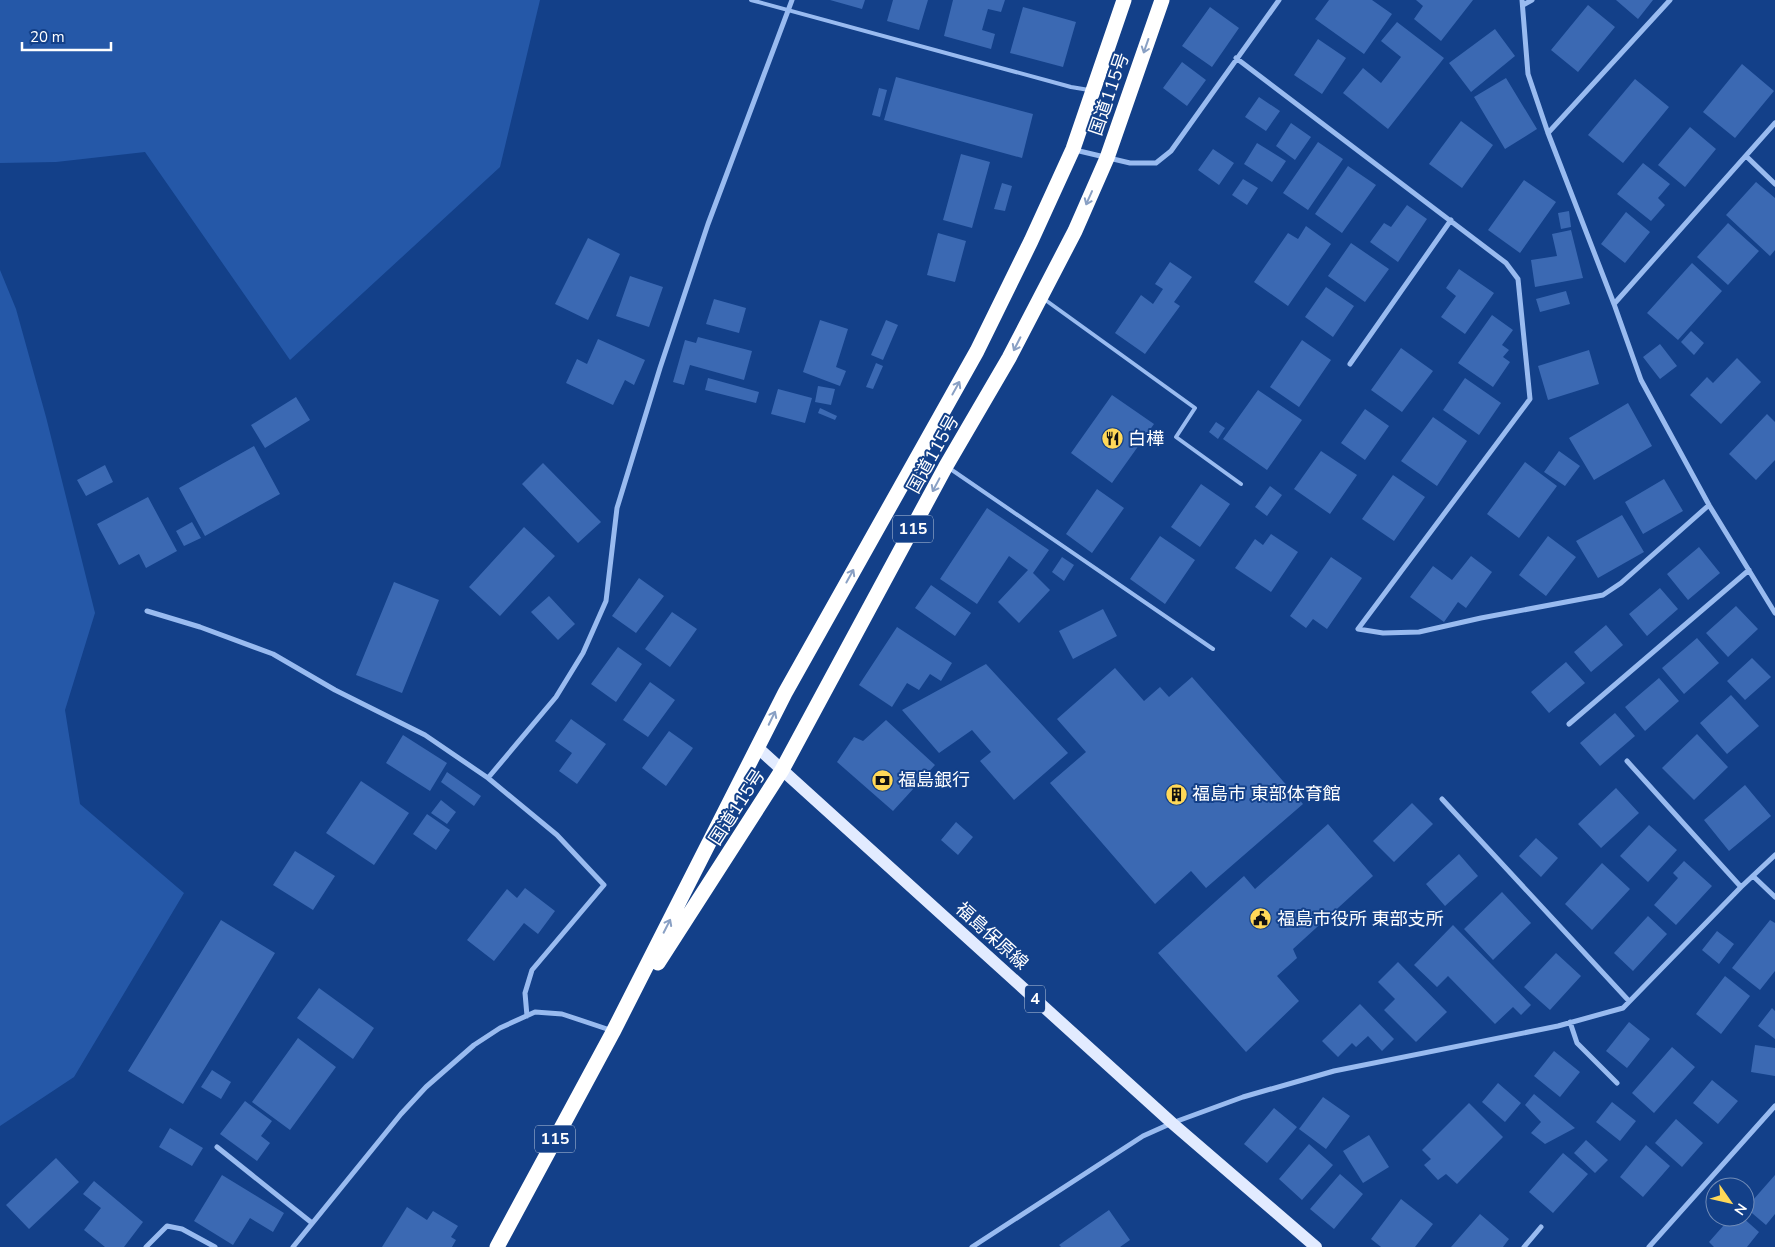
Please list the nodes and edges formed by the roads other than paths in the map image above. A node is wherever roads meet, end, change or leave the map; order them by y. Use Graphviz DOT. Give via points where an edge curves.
graph roads {
  1 [pos="751,0"];
  2 [pos="792,0"];
  3 [pos="1124,0"];
  4 [pos="1162,0"];
  5 [pos="1278,0"];
  6 [pos="1532,0"];
  7 [pos="1670,0"];
  8 [pos="1522,2"];
  9 [pos="788,11"];
  10 [pos="1236,58"];
  11 [pos="1093,91"];
  12 [pos="1775,123"];
  13 [pos="1548,133"];
  14 [pos="1073,149"];
  15 [pos="1746,156"];
  16 [pos="1107,158"];
  17 [pos="1775,184"];
  18 [pos="1451,220"];
  19 [pos="1040,296"];
  20 [pos="1614,304"];
  21 [pos="1350,364"];
  22 [pos="946,466"];
  23 [pos="1241,484"];
  24 [pos="1709,505"];
  25 [pos="1749,570"];
  26 [pos="147,611"];
  27 [pos="1775,612"];
  28 [pos="1213,649"];
  29 [pos="1569,724"];
  30 [pos="758,748"];
  31 [pos="1627,761"];
  32 [pos="782,770"];
  33 [pos="488,778"];
  34 [pos="1442,799"];
  35 [pos="1775,855"];
  36 [pos="1753,876"];
  37 [pos="1741,887"];
  38 [pos="1775,897"];
  39 [pos="1629,1001"];
  40 [pos="527,1016"];
  41 [pos="1570,1022"];
  42 [pos="613,1032"];
  43 [pos="1617,1083"];
  44 [pos="1775,1106"];
  45 [pos="1172,1123"];
  46 [pos="217,1147"];
  47 [pos="312,1223"];
  48 [pos="1541,1227"];
  49 [pos="146,1247"];
  50 [pos="215,1247"];
  51 [pos="293,1247"];
  52 [pos="497,1247"];
  53 [pos="972,1247"];
  54 [pos="1316,1247"];
  55 [pos="1524,1247"];
  56 [pos="1649,1247"];
  1 -- 9 [label="lane"];
  2 -- 9 [label="street"];
  3 -- 11 [label="highway, 国道115号 / 115"];
  4 -- 16 [label="highway, 国道115号 / 115, one-way"];
  5 -- 10 [label="street"];
  6 -- 8 [label="street"];
  7 -- 13 [label="street"];
  8 -- 13 [label="street" via="1528,74"];
  9 -- 11 [label="lane"];
  9 -- 33 [label="street" via="708,224 660,368 617,508 606,602 583,653 556,697"];
  10 -- 16 [label="street" via="1171,151 1156,163 1130,163"];
  10 -- 18 [label="street"];
  11 -- 14 [label="highway, 国道115号 / 115"];
  12 -- 15 [label="street"];
  13 -- 20 [label="street"];
  14 -- 16 [label="street"];
  30 -- 14 [label="highway, 国道115号 / 115, one-way" via="790,684 977,351"];
  15 -- 17 [label="street"];
  15 -- 20 [label="street"];
  16 -- 19 [label="highway, 国道115号 / 115, one-way" via="1075,232"];
  18 -- 21 [label="street"];
  18 -- 24 [label="street" via="1506,263 1518,279 1530,399 1358,629 1383,633 1419,632 1603,595 1621,583"];
  19 -- 22 [label="highway, 国道115号 / 115, one-way" via="1009,358"];
  19 -- 23 [label="lane" via="1195,408 1176,437"];
  20 -- 24 [label="street" via="1641,380"];
  22 -- 28 [label="lane"];
  22 -- 32 [label="highway, 国道115号 / 115, one-way"];
  24 -- 25 [label="street"];
  25 -- 27 [label="street"];
  25 -- 29 [label="street"];
  26 -- 33 [label="street" via="272,654 425,735"];
  30 -- 32 [label="main road, 福島保原線 / 4"];
  42 -- 30 [label="highway, 国道115号 / 115, one-way"];
  31 -- 37 [label="street"];
  32 -- 42 [label="highway, 国道115号 / 115"];
  32 -- 45 [label="main road, 福島保原線 / 4"];
  33 -- 40 [label="street" via="557,835 604,885 532,970 525,993"];
  34 -- 39 [label="street"];
  35 -- 36 [label="street"];
  36 -- 37 [label="street"];
  36 -- 38 [label="street"];
  37 -- 39 [label="street"];
  39 -- 41 [label="street" via="1623,1008"];
  40 -- 42 [label="street" via="535,1012 562,1014"];
  40 -- 47 [label="street" via="474,1045 426,1087"];
  41 -- 43 [label="street" via="1577,1042"];
  41 -- 45 [label="street" via="1334,1071 1243,1097"];
  42 -- 52 [label="highway, 国道115号 / 115"];
  44 -- 56 [label="street"];
  45 -- 53 [label="street" via="1143,1136"];
  45 -- 54 [label="main road, 福島保原線 / 4"];
  46 -- 47 [label="street"];
  47 -- 51 [label="street"];
  48 -- 55 [label="street"];
  49 -- 50 [label="street" via="167,1226 182,1229"];
}
